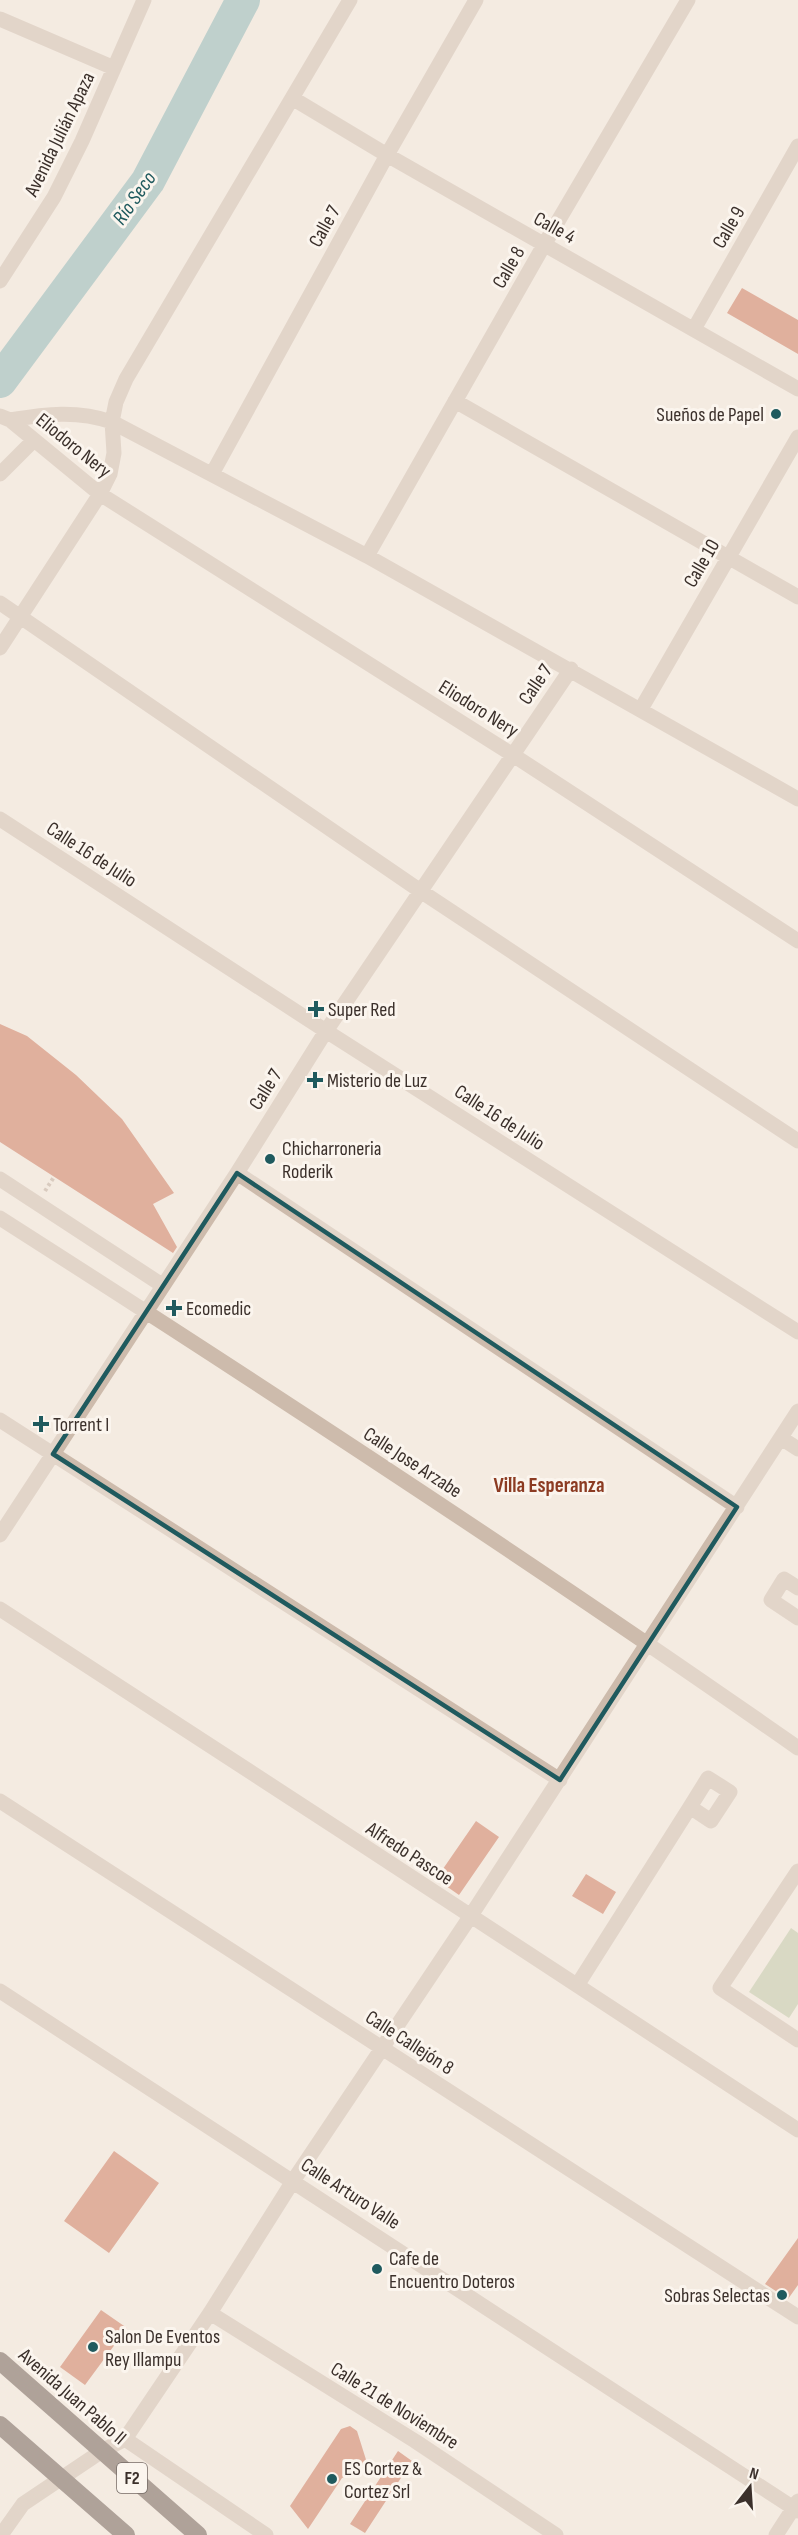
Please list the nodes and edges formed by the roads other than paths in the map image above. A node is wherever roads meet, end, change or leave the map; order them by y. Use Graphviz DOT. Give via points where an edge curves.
graph roads {
  1 [pos="144,0"];
  2 [pos="350,0"];
  3 [pos="476,0"];
  4 [pos="688,0"];
  5 [pos="0,19"];
  6 [pos="114,68"];
  7 [pos="292,98"];
  8 [pos="798,146"];
  9 [pos="387,155"];
  10 [pos="544,245"];
  11 [pos="0,281"];
  12 [pos="694,329"];
  13 [pos="798,389"];
  14 [pos="455,401"];
  15 [pos="4,418"];
  16 [pos="112,422"];
  17 [pos="798,437"];
  18 [pos="34,440"];
  19 [pos="0,474"];
  20 [pos="212,474"];
  21 [pos="100,494"];
  22 [pos="367,556"];
  23 [pos="729,557"];
  24 [pos="798,597"];
  25 [pos="0,603"];
  26 [pos="21,618"];
  27 [pos="0,648"];
  28 [pos="571,669"];
  29 [pos="641,710"];
  30 [pos="513,755"];
  31 [pos="798,799"];
  32 [pos="0,819"];
  33 [pos="422,892"];
  34 [pos="798,941"];
  35 [pos="326,1031"];
  36 [pos="798,1141"];
  37 [pos="237,1173"];
  38 [pos="0,1179"];
  39 [pos="0,1218"];
  40 [pos="162,1285"];
  41 [pos="145,1311"];
  42 [pos="798,1332"];
  43 [pos="798,1411"];
  44 [pos="0,1420"];
  45 [pos="781,1438"];
  46 [pos="798,1449"];
  47 [pos="53,1454"];
  48 [pos="737,1507"];
  49 [pos="0,1535"];
  50 [pos="798,1588"];
  51 [pos="0,1609"];
  52 [pos="798,1618"];
  53 [pos="649,1643"];
  54 [pos="798,1748"];
  55 [pos="560,1780"];
  56 [pos="0,1801"];
  57 [pos="690,1807"];
  58 [pos="798,1871"];
  59 [pos="470,1917"];
  60 [pos="578,1984"];
  61 [pos="0,1991"];
  62 [pos="798,2040"];
  63 [pos="381,2048"];
  64 [pos="798,2130"];
  65 [pos="293,2181"];
  66 [pos="210,2313"];
  67 [pos="798,2317"];
  68 [pos="0,2361"];
  69 [pos="0,2425"];
  70 [pos="125,2439"];
  71 [pos="102,2451"];
  72 [pos="61,2480"];
  73 [pos="797,2507"];
  74 [pos="1,2535"];
  75 [pos="126,2535"];
  76 [pos="198,2535"];
  77 [pos="266,2535"];
  78 [pos="556,2535"];
  79 [pos="776,2535"];
  1 -- 6 [label="street, Avenida Julián Apaza"];
  2 -- 7 [label="street"];
  3 -- 9 [label="street, Calle 7"];
  4 -- 10 [label="street, Calle 8"];
  5 -- 6 [label="street"];
  6 -- 11 [label="street, Avenida Julián Apaza" via="54,197"];
  7 -- 9 [label="street, Calle 4"];
  7 -- 16 [label="street" via="126,379"];
  8 -- 12 [label="street, Calle 9"];
  9 -- 10 [label="street, Calle 4"];
  9 -- 20 [label="street, Calle 7"];
  10 -- 12 [label="street, Calle 4"];
  10 -- 14 [label="street, Calle 8"];
  12 -- 13 [label="street, Calle 4"];
  14 -- 22 [label="street, Calle 8"];
  14 -- 23 [label="street"];
  15 -- 16 [label="street, Eliodoro Nery" via="65,412"];
  15 -- 18 [label="street, Eliodoro Nery"];
  16 -- 20 [label="street, Eliodoro Nery"];
  16 -- 21 [label="street" via="114,453 110,474"];
  17 -- 23 [label="street, Calle 10"];
  18 -- 19 [label="street"];
  18 -- 21 [label="street, Eliodoro Nery"];
  20 -- 22 [label="street, Eliodoro Nery"];
  21 -- 26 [label="street"];
  21 -- 30 [label="street, Eliodoro Nery"];
  22 -- 28 [label="street, Eliodoro Nery"];
  23 -- 24 [label="street"];
  23 -- 29 [label="street, Calle 10"];
  25 -- 26 [label="street"];
  26 -- 27 [label="street"];
  26 -- 33 [label="street"];
  28 -- 29 [label="street, Eliodoro Nery"];
  28 -- 30 [label="street, Calle 7"];
  29 -- 31 [label="street, Eliodoro Nery"];
  30 -- 33 [label="street, Calle 7"];
  30 -- 34 [label="street, Eliodoro Nery"];
  32 -- 35 [label="street, Calle 16 de Julio"];
  33 -- 35 [label="street, Calle 7"];
  33 -- 36 [label="street"];
  35 -- 37 [label="street, Calle 7"];
  35 -- 42 [label="street, Calle 16 de Julio"];
  37 -- 40 [label="street, Calle 7"];
  37 -- 48 [label="street"];
  38 -- 40 [label="street"];
  39 -- 41 [label="street, Calle Jose Arzabe"];
  40 -- 41 [label="street, Calle 7"];
  41 -- 47 [label="street, Calle 7"];
  41 -- 53 [label="street, Calle Jose Arzabe"];
  43 -- 45 [label="street"];
  44 -- 47 [label="street"];
  45 -- 46 [label="street"];
  45 -- 48 [label="street"];
  47 -- 49 [label="street, Calle 7"];
  47 -- 55 [label="street"];
  48 -- 53 [label="street"];
  50 -- 52 [label="street" via="784,1579 771,1600"];
  51 -- 59 [label="street, Alfredo Pascoe"];
  53 -- 54 [label="street, Calle Jose Arzabe"];
  53 -- 55 [label="street"];
  55 -- 59 [label="street"];
  56 -- 63 [label="street, Calle Callejón 8"];
  57 -- 60 [label="street"];
  58 -- 62 [label="street" via="720,1988"];
  59 -- 60 [label="street, Alfredo Pascoe"];
  59 -- 63 [label="street"];
  60 -- 64 [label="street, Alfredo Pascoe"];
  61 -- 65 [label="street, Calle Arturo Valle"];
  63 -- 65 [label="street"];
  63 -- 67 [label="street, Calle Callejón 8"];
  65 -- 66 [label="street"];
  65 -- 73 [label="street, Calle Arturo Valle"];
  66 -- 70 [label="street"];
  66 -- 78 [label="street, Calle 21 de Noviembre"];
  68 -- 71 [label="highway, Avenida Juan Pablo II / F2"];
  69 -- 72 [label="highway, F2"];
  70 -- 71 [label="street"];
  70 -- 77 [label="street"];
  71 -- 72 [label="street"];
  71 -- 76 [label="highway, Avenida Juan Pablo II / F2"];
  72 -- 74 [label="street" via="23,2504"];
  72 -- 75 [label="highway, F2"];
  73 -- 79 [label="street"];
}
